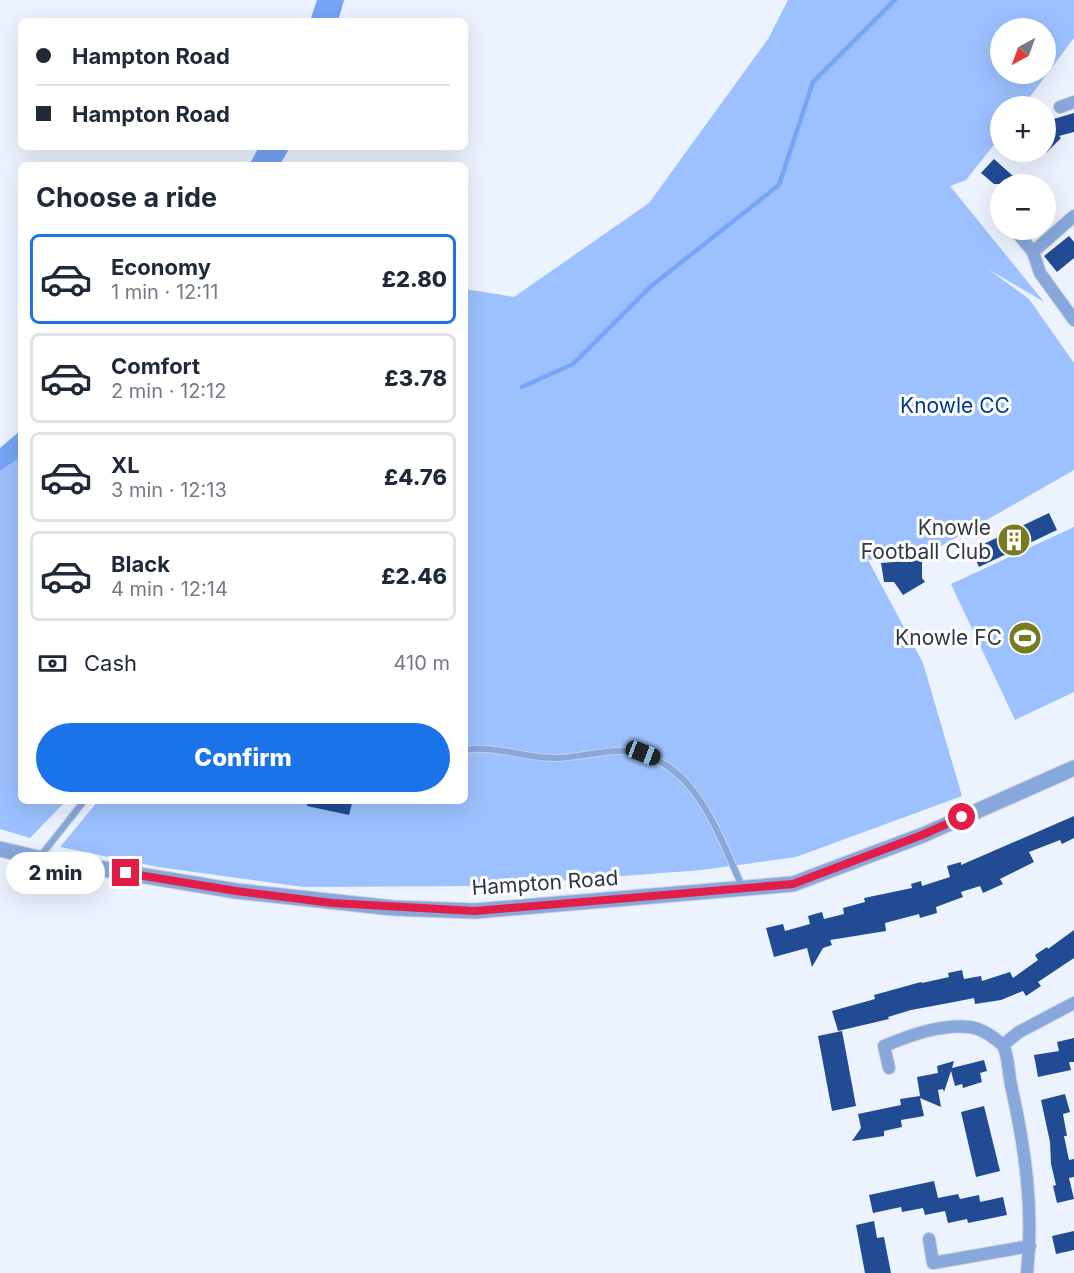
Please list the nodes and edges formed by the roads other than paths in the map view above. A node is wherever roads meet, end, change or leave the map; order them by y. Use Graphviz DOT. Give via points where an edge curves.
graph roads {
  1 [pos="1074,102"];
  2 [pos="1059,107"];
  3 [pos="1074,216"];
  4 [pos="1023,240"];
  5 [pos="1033,252"];
  6 [pos="1074,320"];
  7 [pos="468,750"];
  8 [pos="1074,768"];
  9 [pos="82,804"];
  10 [pos="0,849"];
  11 [pos="38,858"];
  12 [pos="744,889"];
  13 [pos="1074,1003"];
  14 [pos="1003,1045"];
  15 [pos="889,1068"];
  16 [pos="929,1239"];
  17 [pos="1030,1246"];
  18 [pos="1027,1273"];
  1 -- 2 [label="street"];
  3 -- 5 [label="street"];
  4 -- 5 [label="street"];
  5 -- 6 [label="street" via="1040,273"];
  7 -- 12 [label="lane" via="480,748 536,758 575,758 619,751 658,759 676,772 707,810"];
  8 -- 12 [label="street, Hampton Road" via="922,835 793,884"];
  9 -- 11 [label="lane"];
  10 -- 11 [label="street, Hampton Road"];
  11 -- 12 [label="street, Hampton Road" via="236,891 393,908 475,911"];
  13 -- 14 [label="street" via="1018,1032"];
  14 -- 15 [label="street" via="971,1027 918,1032 884,1046"];
  14 -- 17 [label="street" via="1026,1167"];
  16 -- 17 [label="street" via="933,1263"];
  17 -- 18 [label="street"];
}
